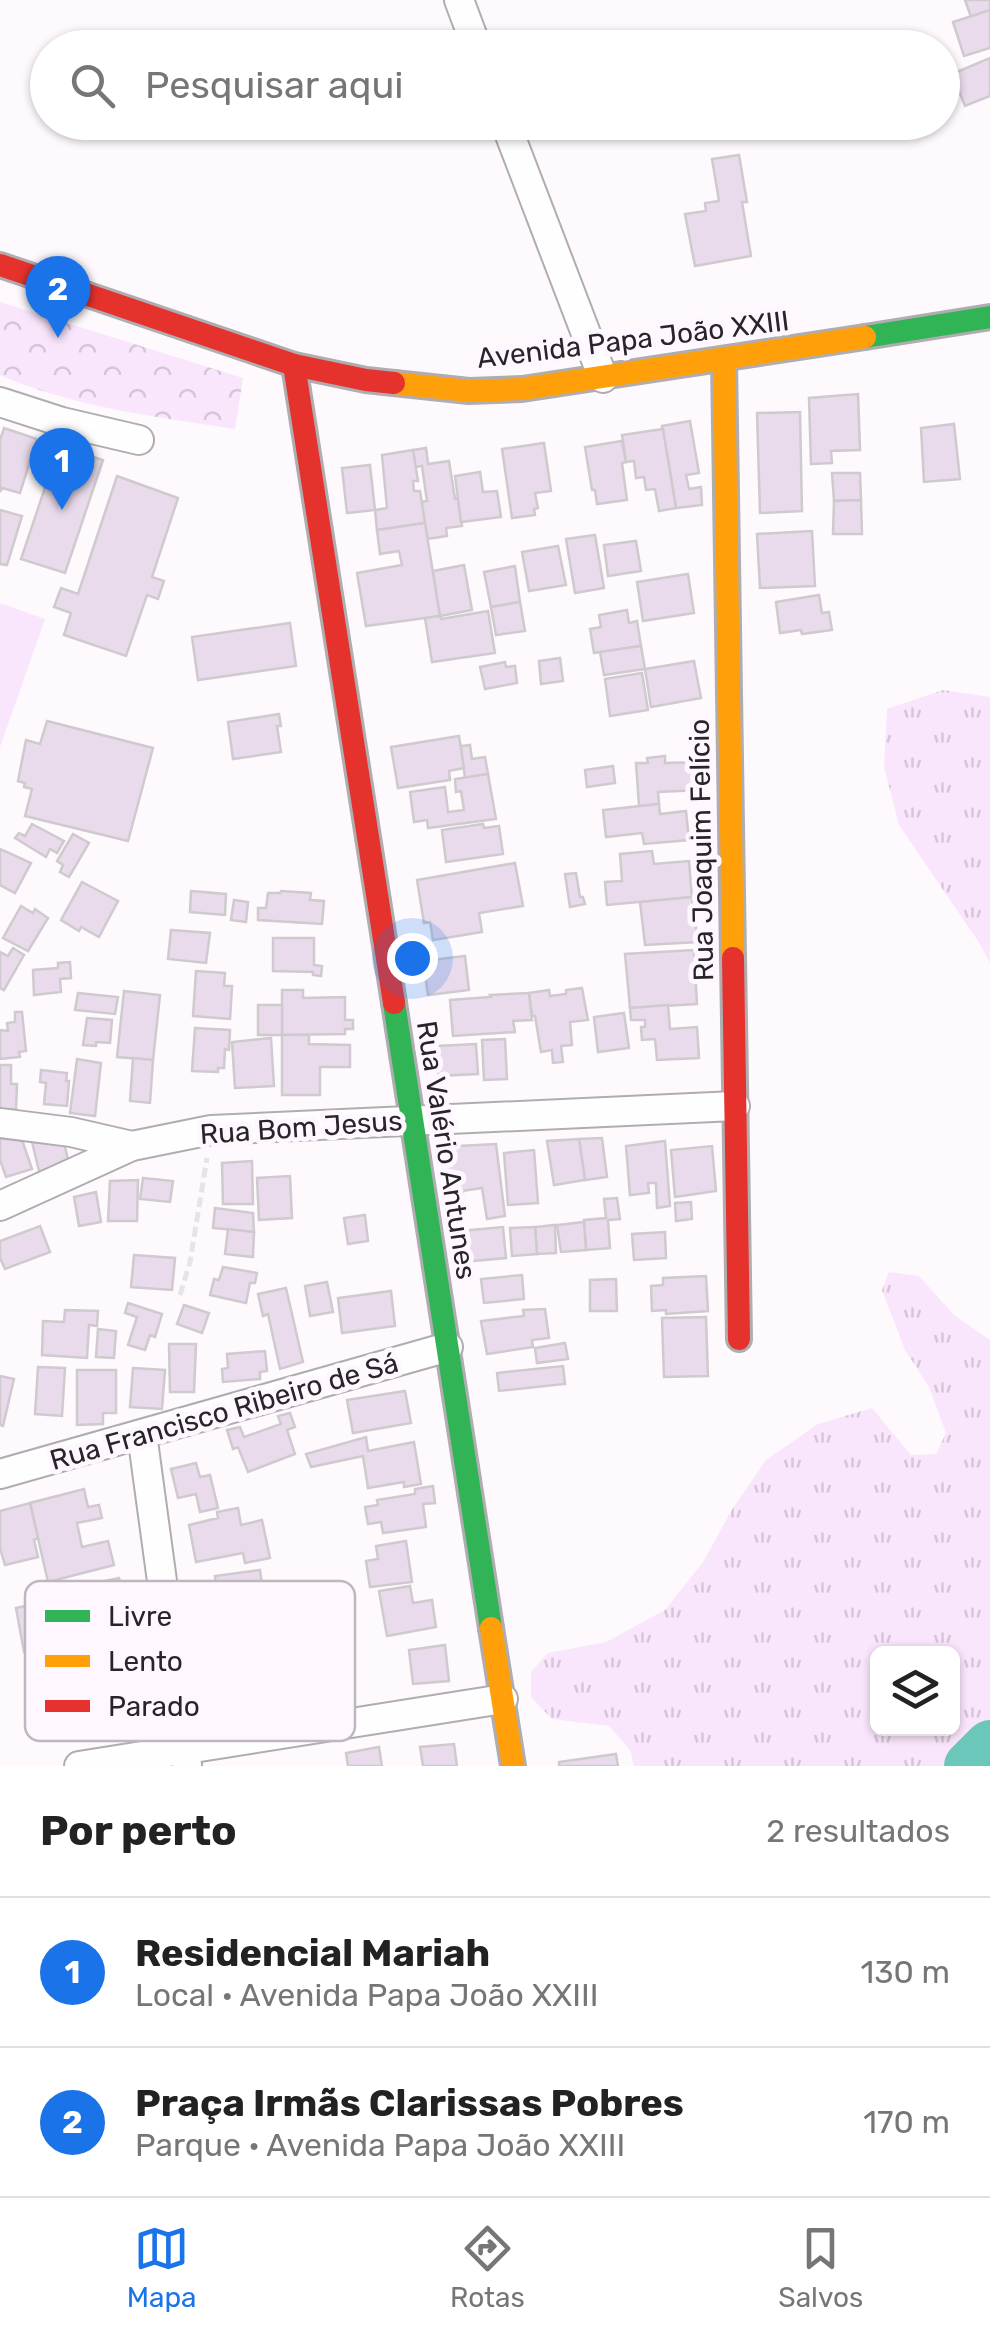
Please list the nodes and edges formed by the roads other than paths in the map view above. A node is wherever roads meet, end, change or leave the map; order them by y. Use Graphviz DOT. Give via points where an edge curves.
graph roads {
  1 [pos="458,0"];
  2 [pos="470,30"];
  3 [pos="513,140"];
  4 [pos="0,266"];
  5 [pos="990,317"];
  6 [pos="724,360"];
  7 [pos="294,365"];
  8 [pos="603,378"];
  9 [pos="0,402"];
  10 [pos="139,440"];
  11 [pos="735,1106"];
  12 [pos="412,1120"];
  13 [pos="0,1123"];
  14 [pos="132,1146"];
  15 [pos="0,1206"];
  16 [pos="739,1338"];
  17 [pos="448,1347"];
  18 [pos="142,1434"];
  19 [pos="0,1474"];
  20 [pos="162,1581"];
  21 [pos="503,1699"];
  22 [pos="355,1727"];
  23 [pos="277,1741"];
  24 [pos="186,1758"];
  25 [pos="79,1766"];
  26 [pos="513,1766"];
  1 -- 2 [label="street"];
  3 -- 8 [label="street"];
  4 -- 7 [label="street, Avenida Papa João XXIII"];
  5 -- 6 [label="street, Avenida Papa João XXIII"];
  6 -- 8 [label="street, Avenida Papa João XXIII"];
  6 -- 11 [label="street, Rua Joaquim Felício"];
  7 -- 8 [label="street, Avenida Papa João XXIII" via="469,391"];
  7 -- 12 [label="street, Rua Valério Antunes"];
  9 -- 10 [label="street"];
  11 -- 12 [label="street, Rua Bom Jesus"];
  11 -- 16 [label="street, Rua Joaquim Felício"];
  12 -- 14 [label="street, Rua Bom Jesus" via="211,1130"];
  12 -- 17 [label="street, Rua Valério Antunes"];
  13 -- 14 [label="street"];
  14 -- 15 [label="street, Rua Bom Jesus"];
  17 -- 18 [label="street, Rua Francisco Ribeiro de Sá"];
  17 -- 21 [label="street, Rua Valério Antunes"];
  18 -- 19 [label="street, Rua Francisco Ribeiro de Sá"];
  18 -- 20 [label="street"];
  21 -- 22 [label="street"];
  21 -- 26 [label="street, Rua Valério Antunes"];
  23 -- 24 [label="street"];
  24 -- 25 [label="street"];
}
